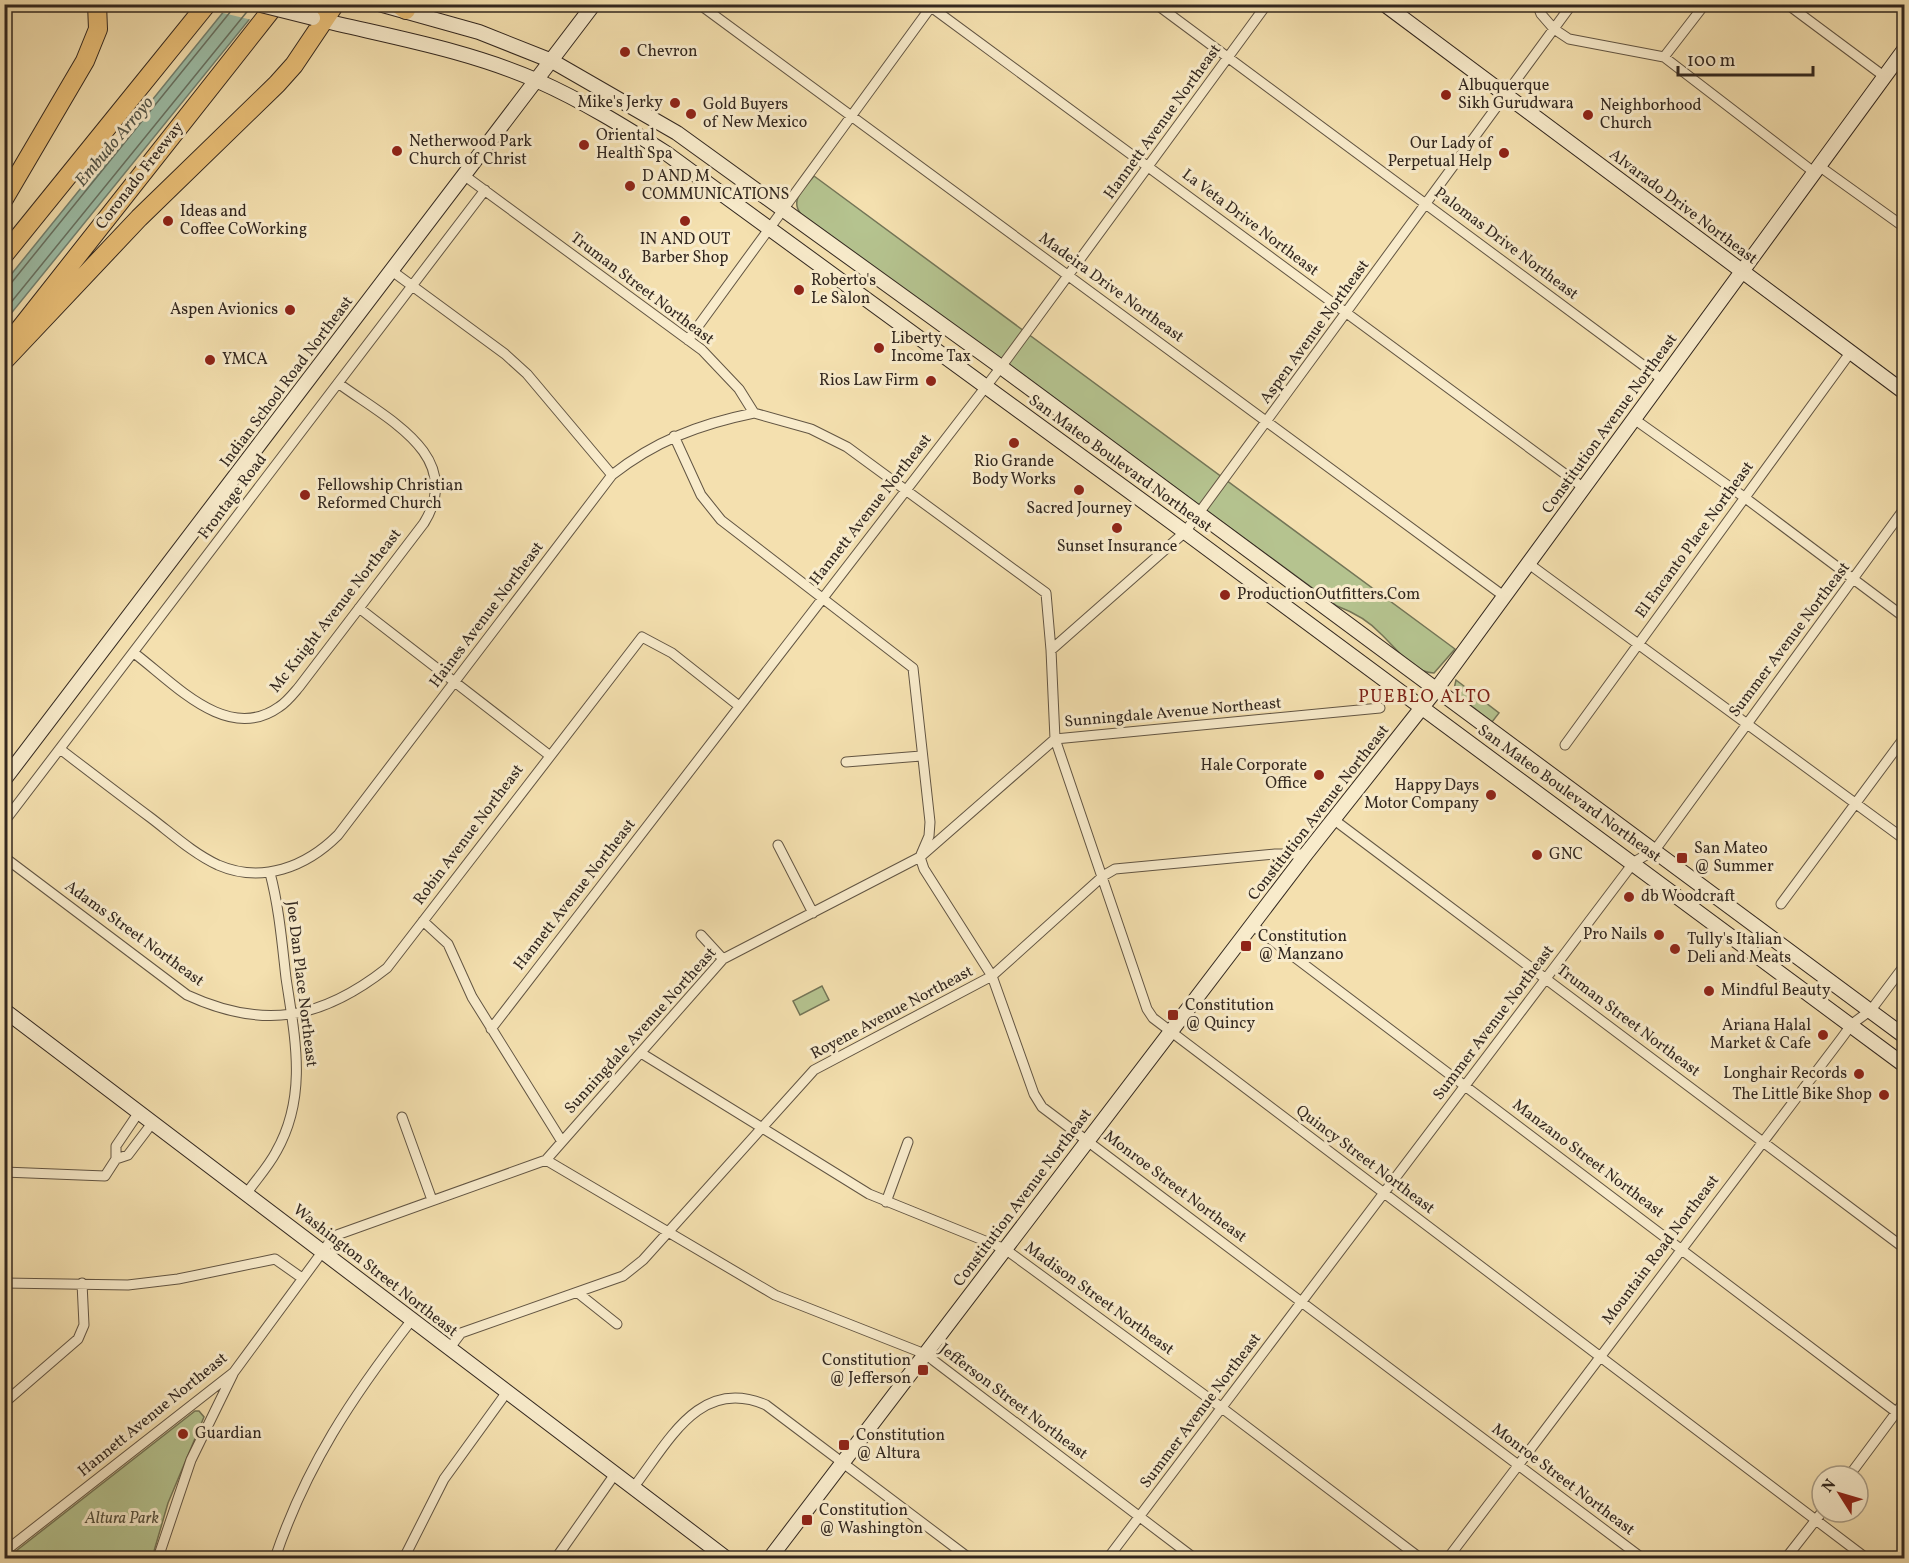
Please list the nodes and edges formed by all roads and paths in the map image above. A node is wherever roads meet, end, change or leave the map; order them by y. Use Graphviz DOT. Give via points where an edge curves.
graph roads {
  1 [pos="97,4"];
  2 [pos="207,4"];
  3 [pos="257,4"];
  4 [pos="276,4"];
  5 [pos="335,4"];
  6 [pos="379,4"];
  7 [pos="594,4"];
  8 [pos="699,4"];
  9 [pos="1156,4"];
  10 [pos="1267,4"];
  11 [pos="1384,4"];
  12 [pos="1537,4"];
  13 [pos="1572,4"];
  14 [pos="1705,4"];
  15 [pos="1787,4"];
  16 [pos="930,5"];
  17 [pos="402,8"];
  18 [pos="318,19"];
  19 [pos="1554,29"];
  20 [pos="1664,57"];
  21 [pos="1228,58"];
  22 [pos="1902,58"];
  23 [pos="552,61"];
  24 [pos="1885,77"];
  25 [pos="537,81"];
  26 [pos="1506,96"];
  27 [pos="852,116"];
  28 [pos="1149,167"];
  29 [pos="1817,170"];
  30 [pos="465,176"];
  31 [pos="485,190"];
  32 [pos="4,199"];
  33 [pos="1427,205"];
  34 [pos="782,210"];
  35 [pos="1905,227"];
  36 [pos="770,230"];
  37 [pos="4,255"];
  38 [pos="1743,271"];
  39 [pos="392,272"];
  40 [pos="1069,276"];
  41 [pos="411,287"];
  42 [pos="1347,314"];
  43 [pos="688,340"];
  44 [pos="4,348"];
  45 [pos="1850,353"];
  46 [pos="4,361"];
  47 [pos="1001,367"];
  48 [pos="1663,380"];
  49 [pos="338,383"];
  50 [pos="986,386"];
  51 [pos="1905,392"];
  52 [pos="754,413"];
  53 [pos="1634,420"];
  54 [pos="1268,421"];
  55 [pos="674,436"];
  56 [pos="612,474"];
  57 [pos="1584,488"];
  58 [pos="904,492"];
  59 [pos="1744,497"];
  60 [pos="1905,509"];
  61 [pos="1198,513"];
  62 [pos="1185,532"];
  63 [pos="1529,564"];
  64 [pos="1854,579"];
  65 [pos="1504,597"];
  66 [pos="823,598"];
  67 [pos="359,608"];
  68 [pos="1905,617"];
  69 [pos="1638,644"];
  70 [pos="1051,650"];
  71 [pos="134,653"];
  72 [pos="455,682"];
  73 [pos="1435,691"];
  74 [pos="739,705"];
  75 [pos="1423,707"];
  76 [pos="1380,708"];
  77 [pos="1746,723"];
  78 [pos="1905,738"];
  79 [pos="1055,739"];
  80 [pos="1565,745"];
  81 [pos="60,749"];
  82 [pos="549,755"];
  83 [pos="921,756"];
  84 [pos="846,762"];
  85 [pos="4,780"];
  86 [pos="1856,804"];
  87 [pos="1333,819"];
  88 [pos="4,822"];
  89 [pos="1905,839"];
  90 [pos="778,844"];
  91 [pos="1655,850"];
  92 [pos="1306,855"];
  93 [pos="4,857"];
  94 [pos="921,857"];
  95 [pos="1634,862"];
  96 [pos="270,873"];
  97 [pos="1103,876"];
  98 [pos="1781,904"];
  99 [pos="813,913"];
  100 [pos="423,921"];
  101 [pos="1252,925"];
  102 [pos="701,935"];
  103 [pos="723,960"];
  104 [pos="1905,966"];
  105 [pos="992,976"];
  106 [pos="1547,979"];
  107 [pos="4,1010"];
  108 [pos="1871,1010"];
  109 [pos="291,1014"];
  110 [pos="1852,1024"];
  111 [pos="491,1029"];
  112 [pos="1170,1032"];
  113 [pos="1905,1036"];
  114 [pos="641,1053"];
  115 [pos="1905,1065"];
  116 [pos="1466,1085"];
  117 [pos="139,1112"];
  118 [pos="402,1117"];
  119 [pos="153,1122"];
  120 [pos="760,1128"];
  121 [pos="561,1140"];
  122 [pos="119,1141"];
  123 [pos="1088,1141"];
  124 [pos="1763,1141"];
  125 [pos="908,1142"];
  126 [pos="131,1150"];
  127 [pos="116,1159"];
  128 [pos="546,1160"];
  129 [pos="4,1172"];
  130 [pos="246,1194"];
  131 [pos="1385,1194"];
  132 [pos="432,1200"];
  133 [pos="886,1202"];
  134 [pos="667,1232"];
  135 [pos="1905,1248"];
  136 [pos="1005,1249"];
  137 [pos="1681,1249"];
  138 [pos="322,1251"];
  139 [pos="302,1278"];
  140 [pos="4,1282"];
  141 [pos="82,1283"];
  142 [pos="578,1293"];
  143 [pos="1302,1301"];
  144 [pos="411,1321"];
  145 [pos="617,1324"];
  146 [pos="449,1349"];
  147 [pos="925,1354"];
  148 [pos="1600,1357"];
  149 [pos="234,1372"];
  150 [pos="507,1392"];
  151 [pos="1905,1402"];
  152 [pos="4,1403"];
  153 [pos="1222,1408"];
  154 [pos="1901,1415"];
  155 [pos="842,1462"];
  156 [pos="1859,1464"];
  157 [pos="1519,1465"];
  158 [pos="615,1474"];
  159 [pos="633,1488"];
  160 [pos="1810,1515"];
  161 [pos="1139,1516"];
  162 [pos="1813,1524"];
  163 [pos="1821,1524"];
  164 [pos="4,1552"];
  165 [pos="158,1558"];
  166 [pos="275,1558"];
  167 [pos="404,1558"];
  168 [pos="556,1558"];
  169 [pos="726,1558"];
  170 [pos="770,1558"];
  171 [pos="969,1558"];
  172 [pos="1108,1558"];
  173 [pos="1194,1558"];
  174 [pos="1419,1558"];
  175 [pos="1448,1558"];
  176 [pos="1642,1558"];
  177 [pos="1786,1558"];
  178 [pos="1866,1558"];
  1 -- 32 [label="highway" via="98,29 85,61"];
  2 -- 37 [label="highway"];
  3 -- 18 [label="street, San Mateo Boulevard Northeast, bridge"];
  4 -- 44 [label="highway, Coronado Freeway"];
  5 -- 18 [label="highway"];
  6 -- 17 [label="street, San Mateo Boulevard Northeast"];
  7 -- 23 [label="street, Indian School Road Northeast"];
  8 -- 27 [label="street, Madeira Drive Northeast"];
  9 -- 21 [label="street, Palomas Drive Northeast"];
  10 -- 21 [label="street, Hannett Avenue Northeast"];
  11 -- 26 [label="street, Alvarado Drive Northeast"];
  12 -- 19 [label="street"];
  13 -- 19 [label="street, Aspen Avenue Northeast"];
  14 -- 20 [label="street"];
  15 -- 24 [label="street"];
  16 -- 27 [label="street"];
  16 -- 28 [label="street, La Veta Drive Northeast"];
  17 -- 23 [label="street, San Mateo Boulevard Northeast" via="479,32"];
  18 -- 25 [label="street, San Mateo Boulevard Northeast" via="461,53"];
  18 -- 46 [label="highway" via="277,84 139,218"];
  19 -- 20 [label="street" via="1569,39"];
  19 -- 26 [label="street, Aspen Avenue Northeast"];
  20 -- 29 [label="street"];
  21 -- 28 [label="street, Hannett Avenue Northeast"];
  21 -- 33 [label="street, Palomas Drive Northeast"];
  22 -- 24 [label="street, Constitution Avenue Northeast"];
  23 -- 25 [label="street, Indian School Road Northeast"];
  23 -- 34 [label="street, San Mateo Boulevard Northeast" via="677,133"];
  24 -- 29 [label="street, Constitution Avenue Northeast"];
  25 -- 30 [label="street, Indian School Road Northeast"];
  25 -- 36 [label="street, San Mateo Boulevard Northeast" via="666,153"];
  26 -- 33 [label="street, Aspen Avenue Northeast"];
  26 -- 38 [label="street, Alvarado Drive Northeast"];
  27 -- 34 [label="street"];
  27 -- 40 [label="street, Madeira Drive Northeast"];
  28 -- 40 [label="street, Hannett Avenue Northeast"];
  28 -- 42 [label="street, La Veta Drive Northeast"];
  29 -- 35 [label="street"];
  29 -- 38 [label="street, Constitution Avenue Northeast"];
  30 -- 31 [label="street, Truman Street Northeast"];
  30 -- 39 [label="street, Indian School Road Northeast"];
  31 -- 41 [label="street, Frontage Road"];
  31 -- 43 [label="street, Truman Street Northeast"];
  33 -- 42 [label="street, Aspen Avenue Northeast"];
  33 -- 48 [label="street, Palomas Drive Northeast"];
  34 -- 36 [label="street"];
  34 -- 47 [label="street, San Mateo Boulevard Northeast"];
  36 -- 43 [label="street"];
  36 -- 50 [label="street, San Mateo Boulevard Northeast"];
  38 -- 45 [label="street, Alvarado Drive Northeast"];
  38 -- 48 [label="street, Constitution Avenue Northeast"];
  39 -- 41 [label="street"];
  39 -- 85 [label="street, Indian School Road Northeast"];
  40 -- 47 [label="street, Hannett Avenue Northeast"];
  40 -- 54 [label="street, Madeira Drive Northeast"];
  41 -- 49 [label="street, Frontage Road"];
  41 -- 56 [label="street" via="527,374"];
  42 -- 54 [label="street, Aspen Avenue Northeast"];
  42 -- 57 [label="street, La Veta Drive Northeast"];
  43 -- 52 [label="street, Truman Street Northeast" via="739,389"];
  45 -- 51 [label="street, Alvarado Drive Northeast"];
  45 -- 59 [label="street, El Encanto Place Northeast"];
  47 -- 50 [label="street, Hannett Avenue Northeast"];
  47 -- 61 [label="street, San Mateo Boulevard Northeast"];
  48 -- 53 [label="street, Constitution Avenue Northeast"];
  49 -- 67 [label="street, Mc Knight Avenue Northeast" via="426,452 437,490 431,512"];
  49 -- 71 [label="street, Frontage Road"];
  50 -- 58 [label="street, Hannett Avenue Northeast"];
  50 -- 62 [label="street, San Mateo Boulevard Northeast"];
  52 -- 55 [label="street, Haines Avenue Northeast" via="710,422"];
  52 -- 58 [label="street" via="812,429 838,442"];
  53 -- 57 [label="street, Constitution Avenue Northeast"];
  53 -- 59 [label="street"];
  54 -- 61 [label="street, Aspen Avenue Northeast"];
  54 -- 65 [label="street, Madeira Drive Northeast"];
  55 -- 56 [label="street, Haines Avenue Northeast"];
  55 -- 66 [label="street" via="701,495 721,520"];
  56 -- 72 [label="street, Haines Avenue Northeast"];
  57 -- 63 [label="street, Constitution Avenue Northeast"];
  58 -- 66 [label="street, Hannett Avenue Northeast"];
  58 -- 70 [label="street" via="1046,593"];
  59 -- 64 [label="street"];
  59 -- 69 [label="street, El Encanto Place Northeast"];
  60 -- 64 [label="street, Summer Avenue Northeast"];
  61 -- 62 [label="street, Aspen Avenue Northeast"];
  61 -- 73 [label="street, San Mateo Boulevard Northeast"];
  62 -- 70 [label="street, Aspen Avenue Northeast"];
  62 -- 75 [label="street, San Mateo Boulevard Northeast"];
  63 -- 65 [label="street, Constitution Avenue Northeast"];
  63 -- 69 [label="street"];
  64 -- 68 [label="street"];
  64 -- 77 [label="street, Summer Avenue Northeast"];
  65 -- 73 [label="street, Constitution Avenue Northeast"];
  66 -- 74 [label="street, Hannett Avenue Northeast"];
  66 -- 83 [label="street" via="913,668"];
  67 -- 71 [label="street, Mc Knight Avenue Northeast" via="281,707 254,718 225,718"];
  67 -- 72 [label="street"];
  69 -- 77 [label="street"];
  69 -- 80 [label="street, El Encanto Place Northeast"];
  70 -- 79 [label="street, Quincy Street Northeast"];
  71 -- 81 [label="street, Frontage Road"];
  72 -- 82 [label="street"];
  72 -- 96 [label="street, Haines Avenue Northeast" via="338,835 314,855"];
  73 -- 75 [label="street, Constitution Avenue Northeast"];
  73 -- 91 [label="street, San Mateo Boulevard Northeast"];
  74 -- 82 [label="street, Robin Avenue Northeast" via="672,653 642,637"];
  74 -- 111 [label="street, Hannett Avenue Northeast"];
  75 -- 87 [label="street, Constitution Avenue Northeast"];
  75 -- 95 [label="street, San Mateo Boulevard Northeast"];
  76 -- 79 [label="street, Sunningdale Avenue Northeast"];
  77 -- 86 [label="street"];
  77 -- 91 [label="street, Summer Avenue Northeast"];
  78 -- 86 [label="street"];
  79 -- 94 [label="street, Sunningdale Avenue Northeast"];
  79 -- 97 [label="street, Quincy Street Northeast"];
  81 -- 88 [label="street, Frontage Road"];
  81 -- 96 [label="street" via="217,865 243,873"];
  82 -- 100 [label="street, Robin Avenue Northeast"];
  83 -- 84 [label="street"];
  83 -- 94 [label="street" via="930,822"];
  86 -- 89 [label="street"];
  86 -- 98 [label="street"];
  87 -- 92 [label="street, Constitution Avenue Northeast"];
  87 -- 106 [label="street, Truman Street Northeast"];
  90 -- 99 [label="street"];
  91 -- 95 [label="street, Summer Avenue Northeast"];
  91 -- 108 [label="street, San Mateo Boulevard Northeast"];
  92 -- 97 [label="street, Royene Avenue Northeast" via="1275,854 1121,867"];
  92 -- 101 [label="street, Constitution Avenue Northeast"];
  93 -- 109 [label="street, Adams Street Northeast" via="187,995 242,1015"];
  94 -- 99 [label="street, Sunningdale Avenue Northeast"];
  94 -- 105 [label="street, Monroe Street Northeast" via="924,869"];
  95 -- 106 [label="street, Summer Avenue Northeast"];
  95 -- 110 [label="street, San Mateo Boulevard Northeast"];
  96 -- 109 [label="street, Joe Dan Place Northeast"];
  97 -- 105 [label="street, Royene Avenue Northeast"];
  97 -- 112 [label="street, Quincy Street Northeast" via="1147,1010"];
  99 -- 103 [label="street, Sunningdale Avenue Northeast"];
  100 -- 109 [label="street, Robin Avenue Northeast" via="396,957 369,982 330,1004"];
  100 -- 111 [label="street" via="448,944"];
  101 -- 112 [label="street, Constitution Avenue Northeast"];
  101 -- 116 [label="street, Manzano Street Northeast"];
  102 -- 103 [label="street"];
  103 -- 114 [label="street, Sunningdale Avenue Northeast"];
  104 -- 108 [label="street, Mountain Road Northeast"];
  105 -- 120 [label="street, Royene Avenue Northeast" via="814,1070"];
  105 -- 123 [label="street, Monroe Street Northeast" via="1034,1094 1042,1107"];
  106 -- 116 [label="street, Summer Avenue Northeast"];
  106 -- 124 [label="street, Truman Street Northeast"];
  107 -- 117 [label="street, Washington Street Northeast"];
  108 -- 110 [label="street, Mountain Road Northeast"];
  108 -- 113 [label="street, San Mateo Boulevard Northeast"];
  109 -- 130 [label="street, Joe Dan Place Northeast" via="298,1075 291,1115 275,1154"];
  110 -- 115 [label="street, San Mateo Boulevard Northeast"];
  110 -- 124 [label="street, Mountain Road Northeast"];
  111 -- 121 [label="street"];
  112 -- 123 [label="street, Constitution Avenue Northeast"];
  112 -- 131 [label="street, Quincy Street Northeast"];
  114 -- 120 [label="street, Madison Street Northeast"];
  114 -- 121 [label="street, Sunningdale Avenue Northeast"];
  116 -- 131 [label="street, Summer Avenue Northeast"];
  116 -- 137 [label="street, Manzano Street Northeast"];
  117 -- 119 [label="street, Washington Street Northeast"];
  117 -- 122 [label="street"];
  118 -- 132 [label="street"];
  119 -- 126 [label="street"];
  119 -- 130 [label="street, Washington Street Northeast"];
  120 -- 133 [label="street, Madison Street Northeast"];
  120 -- 134 [label="street, Royene Avenue Northeast"];
  121 -- 128 [label="street, Sunningdale Avenue Northeast"];
  122 -- 126 [label="street"];
  122 -- 127 [label="street"];
  123 -- 136 [label="street, Constitution Avenue Northeast"];
  123 -- 143 [label="street, Monroe Street Northeast"];
  124 -- 135 [label="street, Truman Street Northeast"];
  124 -- 137 [label="street, Mountain Road Northeast"];
  125 -- 133 [label="street"];
  126 -- 127 [label="street"];
  127 -- 129 [label="street" via="105,1176"];
  128 -- 132 [label="street"];
  128 -- 134 [label="street, Jefferson Street Northeast"];
  130 -- 138 [label="street, Washington Street Northeast"];
  131 -- 143 [label="street, Summer Avenue Northeast"];
  131 -- 148 [label="street, Quincy Street Northeast"];
  132 -- 138 [label="street" via="334,1236"];
  133 -- 136 [label="street, Madison Street Northeast"];
  134 -- 142 [label="street, Royene Avenue Northeast" via="643,1260 622,1276"];
  134 -- 147 [label="street, Jefferson Street Northeast" via="775,1295"];
  136 -- 147 [label="street, Constitution Avenue Northeast"];
  136 -- 153 [label="street, Madison Street Northeast"];
  137 -- 148 [label="street, Mountain Road Northeast"];
  137 -- 154 [label="street, Manzano Street Northeast"];
  138 -- 139 [label="street, Hannett Avenue Northeast"];
  138 -- 144 [label="street, Washington Street Northeast"];
  139 -- 141 [label="street" via="275,1259 178,1279 128,1285"];
  139 -- 149 [label="street, Hannett Avenue Northeast"];
  140 -- 141 [label="street"];
  141 -- 152 [label="street" via="84,1325 78,1339"];
  142 -- 145 [label="street"];
  142 -- 146 [label="street, Royene Avenue Northeast" via="461,1333"];
  143 -- 153 [label="street, Summer Avenue Northeast"];
  143 -- 157 [label="street, Monroe Street Northeast"];
  144 -- 146 [label="street, Washington Street Northeast"];
  144 -- 166 [label="street" via="364,1381 323,1446"];
  146 -- 150 [label="street, Washington Street Northeast"];
  147 -- 155 [label="street, Constitution Avenue Northeast"];
  147 -- 161 [label="street, Jefferson Street Northeast"];
  148 -- 157 [label="street, Mountain Road Northeast"];
  148 -- 160 [label="street, Quincy Street Northeast"];
  149 -- 164 [label="street, Hannett Avenue Northeast"];
  149 -- 165 [label="street" via="191,1460"];
  150 -- 158 [label="street, Washington Street Northeast"];
  150 -- 167 [label="street" via="444,1479"];
  151 -- 154 [label="street"];
  153 -- 161 [label="street, Summer Avenue Northeast"];
  153 -- 174 [label="street, Madison Street Northeast"];
  154 -- 156 [label="street"];
  155 -- 159 [label="street" via="766,1405 747,1397 726,1396 695,1410"];
  155 -- 170 [label="street, Constitution Avenue Northeast"];
  155 -- 171 [label="street"];
  157 -- 175 [label="street, Mountain Road Northeast"];
  157 -- 176 [label="street, Monroe Street Northeast"];
  158 -- 159 [label="street, Washington Street Northeast"];
  158 -- 168 [label="street"];
  159 -- 169 [label="street, Washington Street Northeast"];
  161 -- 172 [label="street, Summer Avenue Northeast"];
  161 -- 173 [label="street, Jefferson Street Northeast"];
  162 -- 177 [label="street"];
  163 -- 178 [label="street, Quincy Street Northeast"];
}
